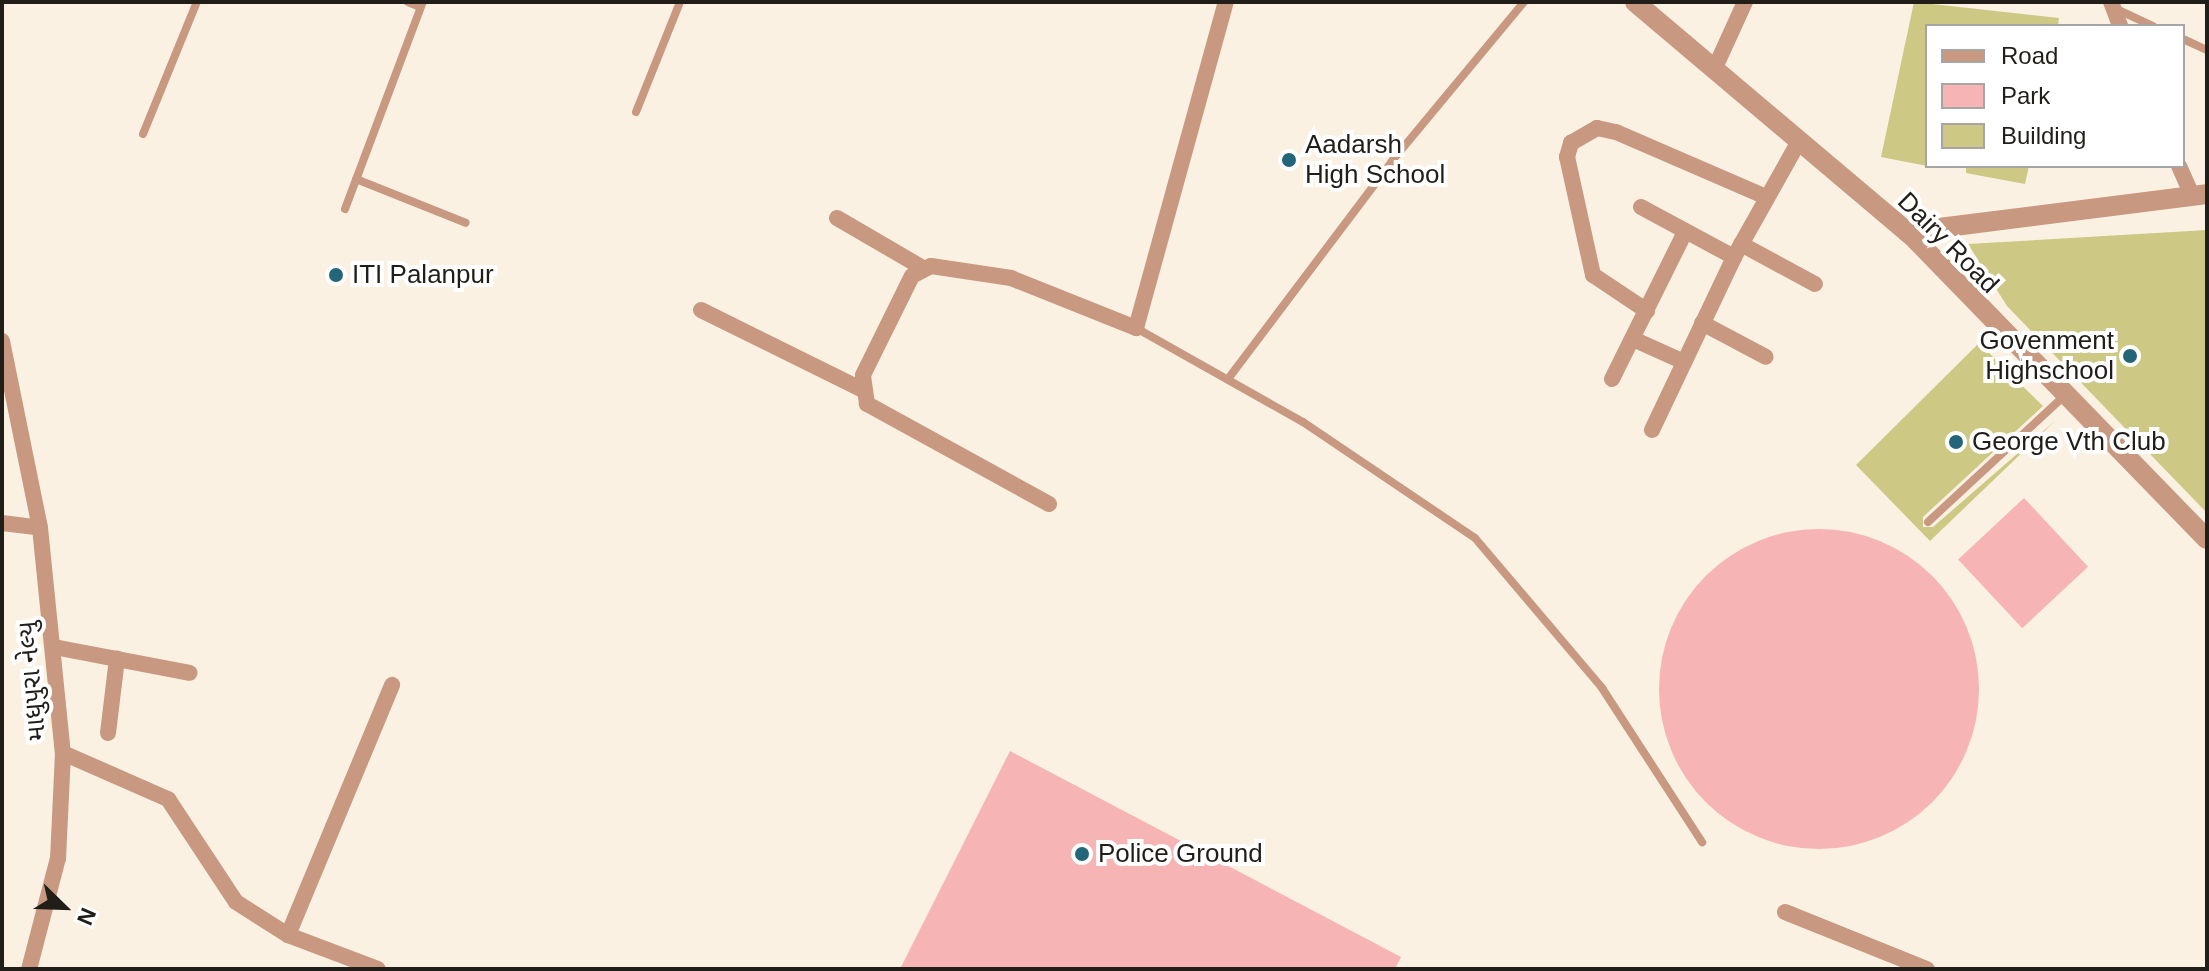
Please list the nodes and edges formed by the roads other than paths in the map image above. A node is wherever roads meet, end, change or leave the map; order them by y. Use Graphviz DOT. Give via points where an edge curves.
graph roads {
  1 [pos="197,2"];
  2 [pos="408,2"];
  3 [pos="680,2"];
  4 [pos="1226,2"];
  5 [pos="1524,2"];
  6 [pos="1635,2"];
  7 [pos="1745,2"];
  8 [pos="422,5"];
  9 [pos="2112,5"];
  10 [pos="2119,24"];
  11 [pos="2149,24"];
  12 [pos="2185,40"];
  13 [pos="2207,50"];
  14 [pos="1714,70"];
  15 [pos="636,112"];
  16 [pos="143,134"];
  17 [pos="1798,143"];
  18 [pos="2180,168"];
  19 [pos="356,179"];
  20 [pos="2199,194"];
  21 [pos="1766,197"];
  22 [pos="1641,207"];
  23 [pos="345,209"];
  24 [pos="837,218"];
  25 [pos="466,223"];
  26 [pos="1685,232"];
  27 [pos="1907,232"];
  28 [pos="1737,250"];
  29 [pos="923,268"];
  30 [pos="1815,284"];
  31 [pos="701,310"];
  32 [pos="1647,311"];
  33 [pos="1702,323"];
  34 [pos="1136,328"];
  35 [pos="1633,339"];
  36 [pos="2,341"];
  37 [pos="1766,357"];
  38 [pos="1684,362"];
  39 [pos="1228,379"];
  40 [pos="1612,379"];
  41 [pos="861,389"];
  42 [pos="2063,397"];
  43 [pos="10,415"];
  44 [pos="1652,430"];
  45 [pos="1049,504"];
  46 [pos="1928,522"];
  47 [pos="2,523"];
  48 [pos="40,528"];
  49 [pos="2207,539"];
  50 [pos="54,647"];
  51 [pos="117,659"];
  52 [pos="190,673"];
  53 [pos="392,685"];
  54 [pos="108,733"];
  55 [pos="63,753"];
  56 [pos="1702,842"];
  57 [pos="1785,912"];
  58 [pos="288,935"];
  59 [pos="29,969"];
  60 [pos="378,969"];
  61 [pos="1927,969"];
  1 -- 16 [label="lane"];
  2 -- 8 [label="lane"];
  3 -- 15 [label="lane"];
  4 -- 34 [label="street"];
  5 -- 39 [label="lane" via="1392,161"];
  6 -- 14 [label="street, Dairy Road"];
  7 -- 14 [label="street"];
  8 -- 19 [label="lane"];
  9 -- 10 [label="street"];
  9 -- 11 [label="lane"];
  12 -- 13 [label="lane"];
  14 -- 17 [label="street, Dairy Road"];
  17 -- 21 [label="street"];
  17 -- 27 [label="street, Dairy Road"];
  18 -- 20 [label="street"];
  19 -- 23 [label="lane"];
  19 -- 25 [label="lane"];
  20 -- 27 [label="street"];
  21 -- 28 [label="street"];
  21 -- 32 [label="street" via="1616,132 1597,128 1571,143 1567,157 1593,275"];
  22 -- 26 [label="street"];
  24 -- 29 [label="street"];
  26 -- 28 [label="street"];
  26 -- 32 [label="street"];
  27 -- 42 [label="street, Dairy Road"];
  28 -- 30 [label="street"];
  28 -- 33 [label="street"];
  29 -- 34 [label="street" via="1011,278"];
  29 -- 41 [label="street" via="903,289"];
  31 -- 41 [label="street"];
  32 -- 35 [label="street"];
  33 -- 37 [label="street"];
  33 -- 38 [label="street"];
  34 -- 39 [label="lane"];
  35 -- 38 [label="street"];
  35 -- 40 [label="street"];
  36 -- 43 [label="street, માધુપુરા નેલ્યુ"];
  38 -- 44 [label="street"];
  39 -- 56 [label="lane" via="1475,538 1602,688"];
  41 -- 45 [label="street" via="867,404"];
  42 -- 46 [label="lane"];
  42 -- 49 [label="street, Dairy Road"];
  43 -- 48 [label="street, માધુપુરા નેલ્યુ"];
  47 -- 48 [label="street"];
  48 -- 50 [label="street, માધુપુરા નેલ્યુ"];
  50 -- 51 [label="street"];
  50 -- 55 [label="street, માધુપુરા નેલ્યુ"];
  51 -- 52 [label="street"];
  51 -- 54 [label="street"];
  53 -- 58 [label="street"];
  55 -- 58 [label="street" via="168,799 226,893"];
  55 -- 59 [label="street, માધુપુરા નેલ્યુ" via="58,858"];
  57 -- 61 [label="street"];
  58 -- 60 [label="street"];
}
